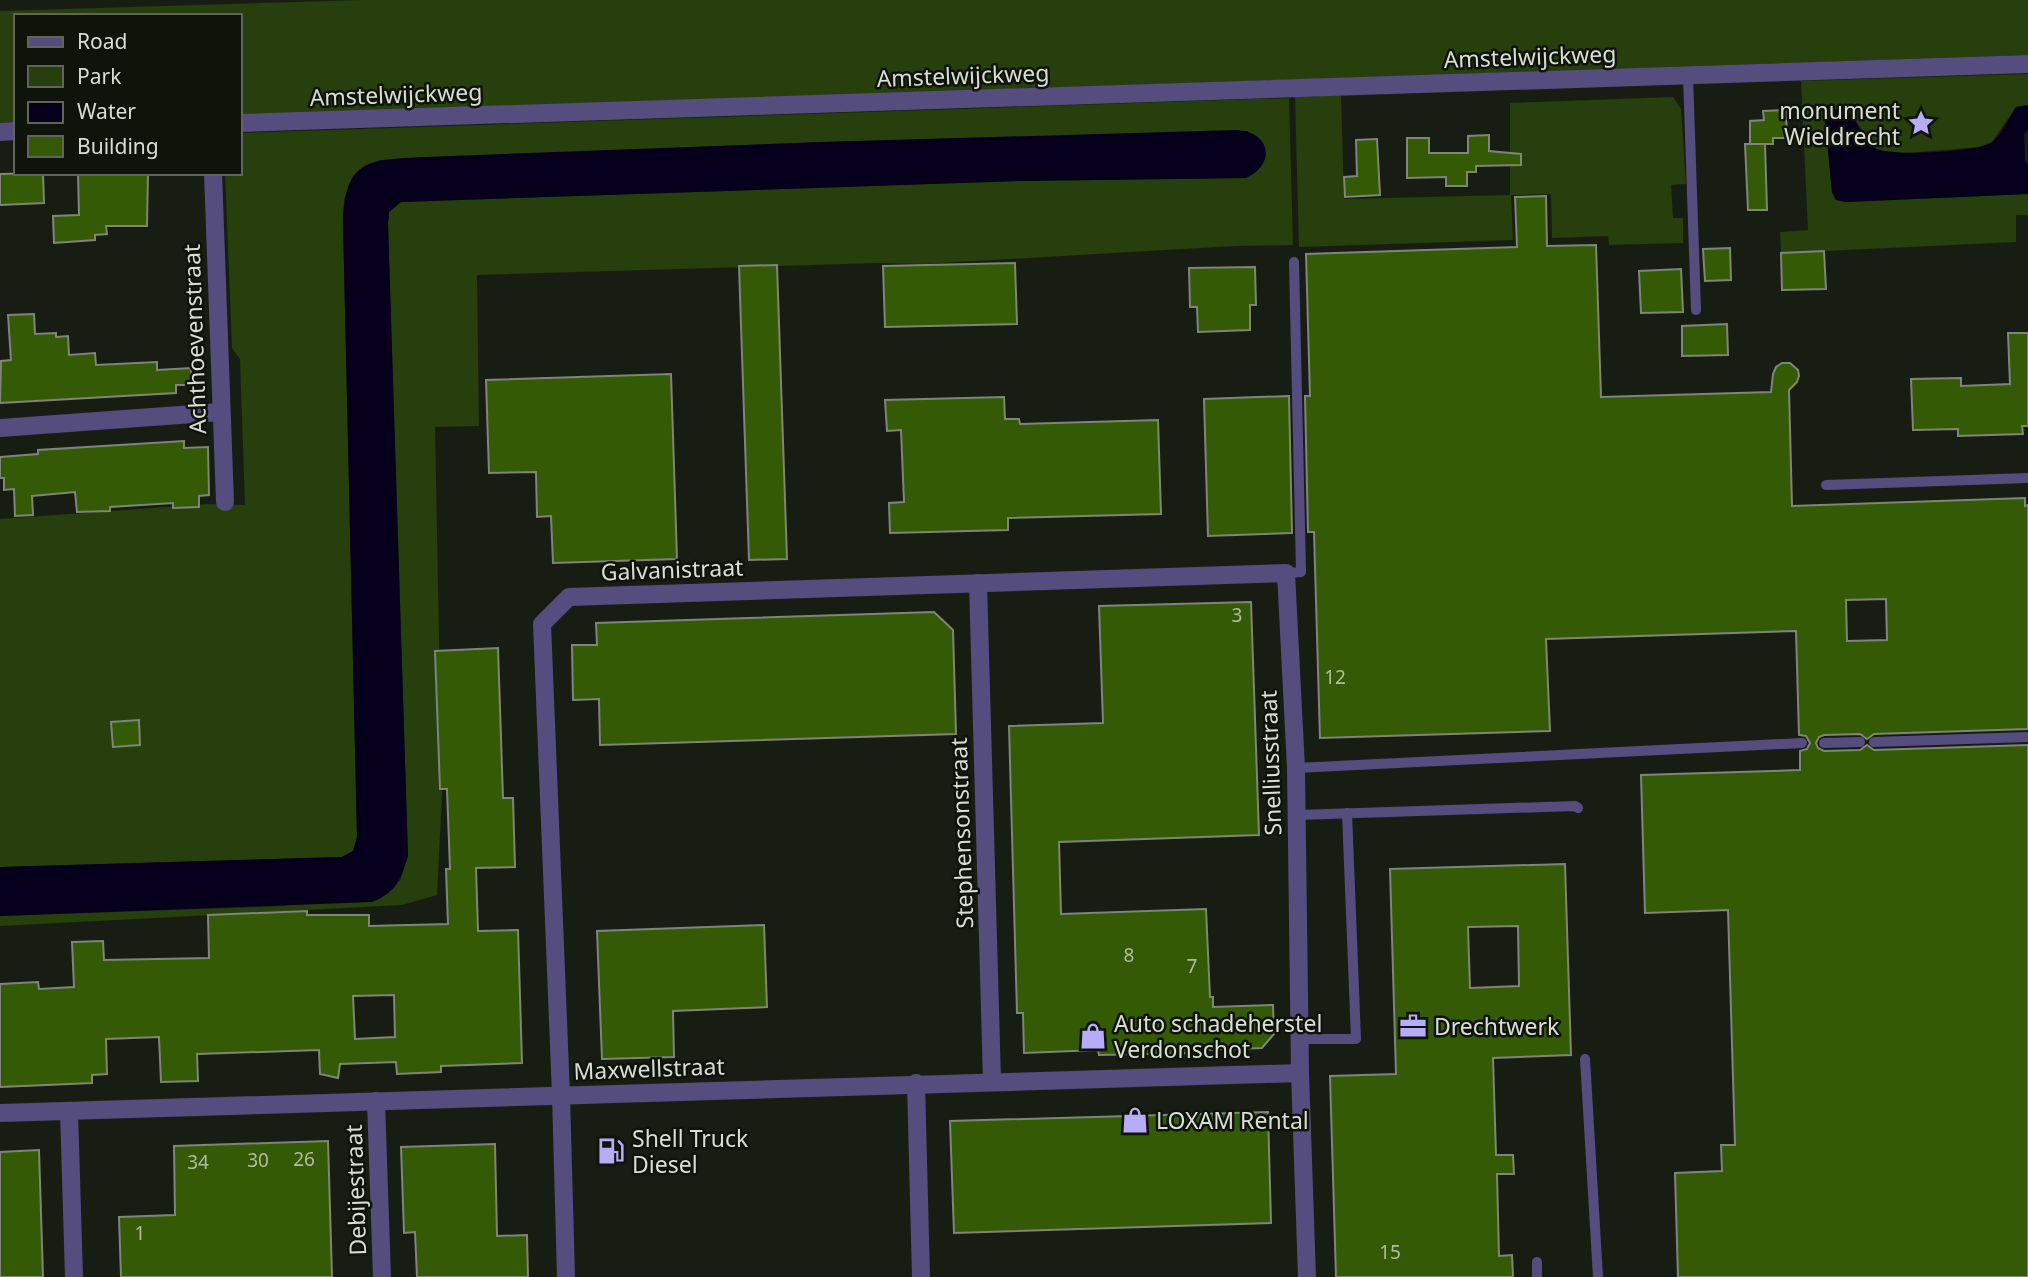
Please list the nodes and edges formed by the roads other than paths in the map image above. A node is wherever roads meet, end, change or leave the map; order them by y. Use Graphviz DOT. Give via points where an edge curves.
graph roads {
  1 [pos="2028,64"];
  2 [pos="1688,76"];
  3 [pos="242,123"];
  4 [pos="213,175"];
  5 [pos="1294,262"];
  6 [pos="1696,310"];
  7 [pos="221,412"];
  8 [pos="0,428"];
  9 [pos="2028,478"];
  10 [pos="1826,485"];
  11 [pos="225,502"];
  12 [pos="1286,573"];
  13 [pos="978,583"];
  14 [pos="2028,737"];
  15 [pos="1860,742"];
  16 [pos="1874,742"];
  17 [pos="1802,743"];
  18 [pos="1824,743"];
  19 [pos="1296,768"];
  20 [pos="1578,808"];
  21 [pos="1347,813"];
  22 [pos="1297,815"];
  23 [pos="1300,1039"];
  24 [pos="1585,1059"];
  25 [pos="1300,1073"];
  26 [pos="992,1081"];
  27 [pos="916,1083"];
  28 [pos="561,1096"];
  29 [pos="376,1101"];
  30 [pos="69,1111"];
  31 [pos="0,1113"];
  32 [pos="1537,1262"];
  33 [pos="74,1277"];
  34 [pos="382,1277"];
  35 [pos="566,1277"];
  36 [pos="921,1277"];
  37 [pos="1307,1277"];
  38 [pos="1537,1277"];
  39 [pos="1598,1277"];
  1 -- 2 [label="street, Amstelwijckweg"];
  2 -- 3 [label="street, Amstelwijckweg"];
  2 -- 6 [label="lane"];
  4 -- 7 [label="street, Achthoevenstraat"];
  5 -- 12 [label="lane" via="1301,572"];
  7 -- 8 [label="street"];
  7 -- 11 [label="street, Achthoevenstraat"];
  9 -- 10 [label="lane"];
  12 -- 13 [label="street, Galvanistraat"];
  12 -- 19 [label="street, Snelliusstraat"];
  13 -- 26 [label="street, Stephensonstraat"];
  13 -- 28 [label="street, Galvanistraat" via="569,597 542,624"];
  14 -- 16 [label="lane"];
  15 -- 18 [label="lane"];
  17 -- 19 [label="lane"];
  19 -- 22 [label="street, Snelliusstraat"];
  20 -- 21 [label="lane"];
  21 -- 22 [label="lane"];
  21 -- 23 [label="lane" via="1356,1039"];
  22 -- 23 [label="street, Snelliusstraat"];
  23 -- 25 [label="street, Snelliusstraat"];
  24 -- 39 [label="lane"];
  25 -- 26 [label="street, Maxwellstraat"];
  25 -- 37 [label="street, Snelliusstraat"];
  26 -- 27 [label="street, Maxwellstraat"];
  27 -- 28 [label="street, Maxwellstraat"];
  27 -- 36 [label="street"];
  28 -- 29 [label="street, Maxwellstraat"];
  28 -- 35 [label="street, Galvanistraat"];
  29 -- 30 [label="street, Maxwellstraat"];
  29 -- 34 [label="street, Debijestraat"];
  30 -- 31 [label="street, Maxwellstraat"];
  30 -- 33 [label="street"];
  32 -- 38 [label="lane"];
}
